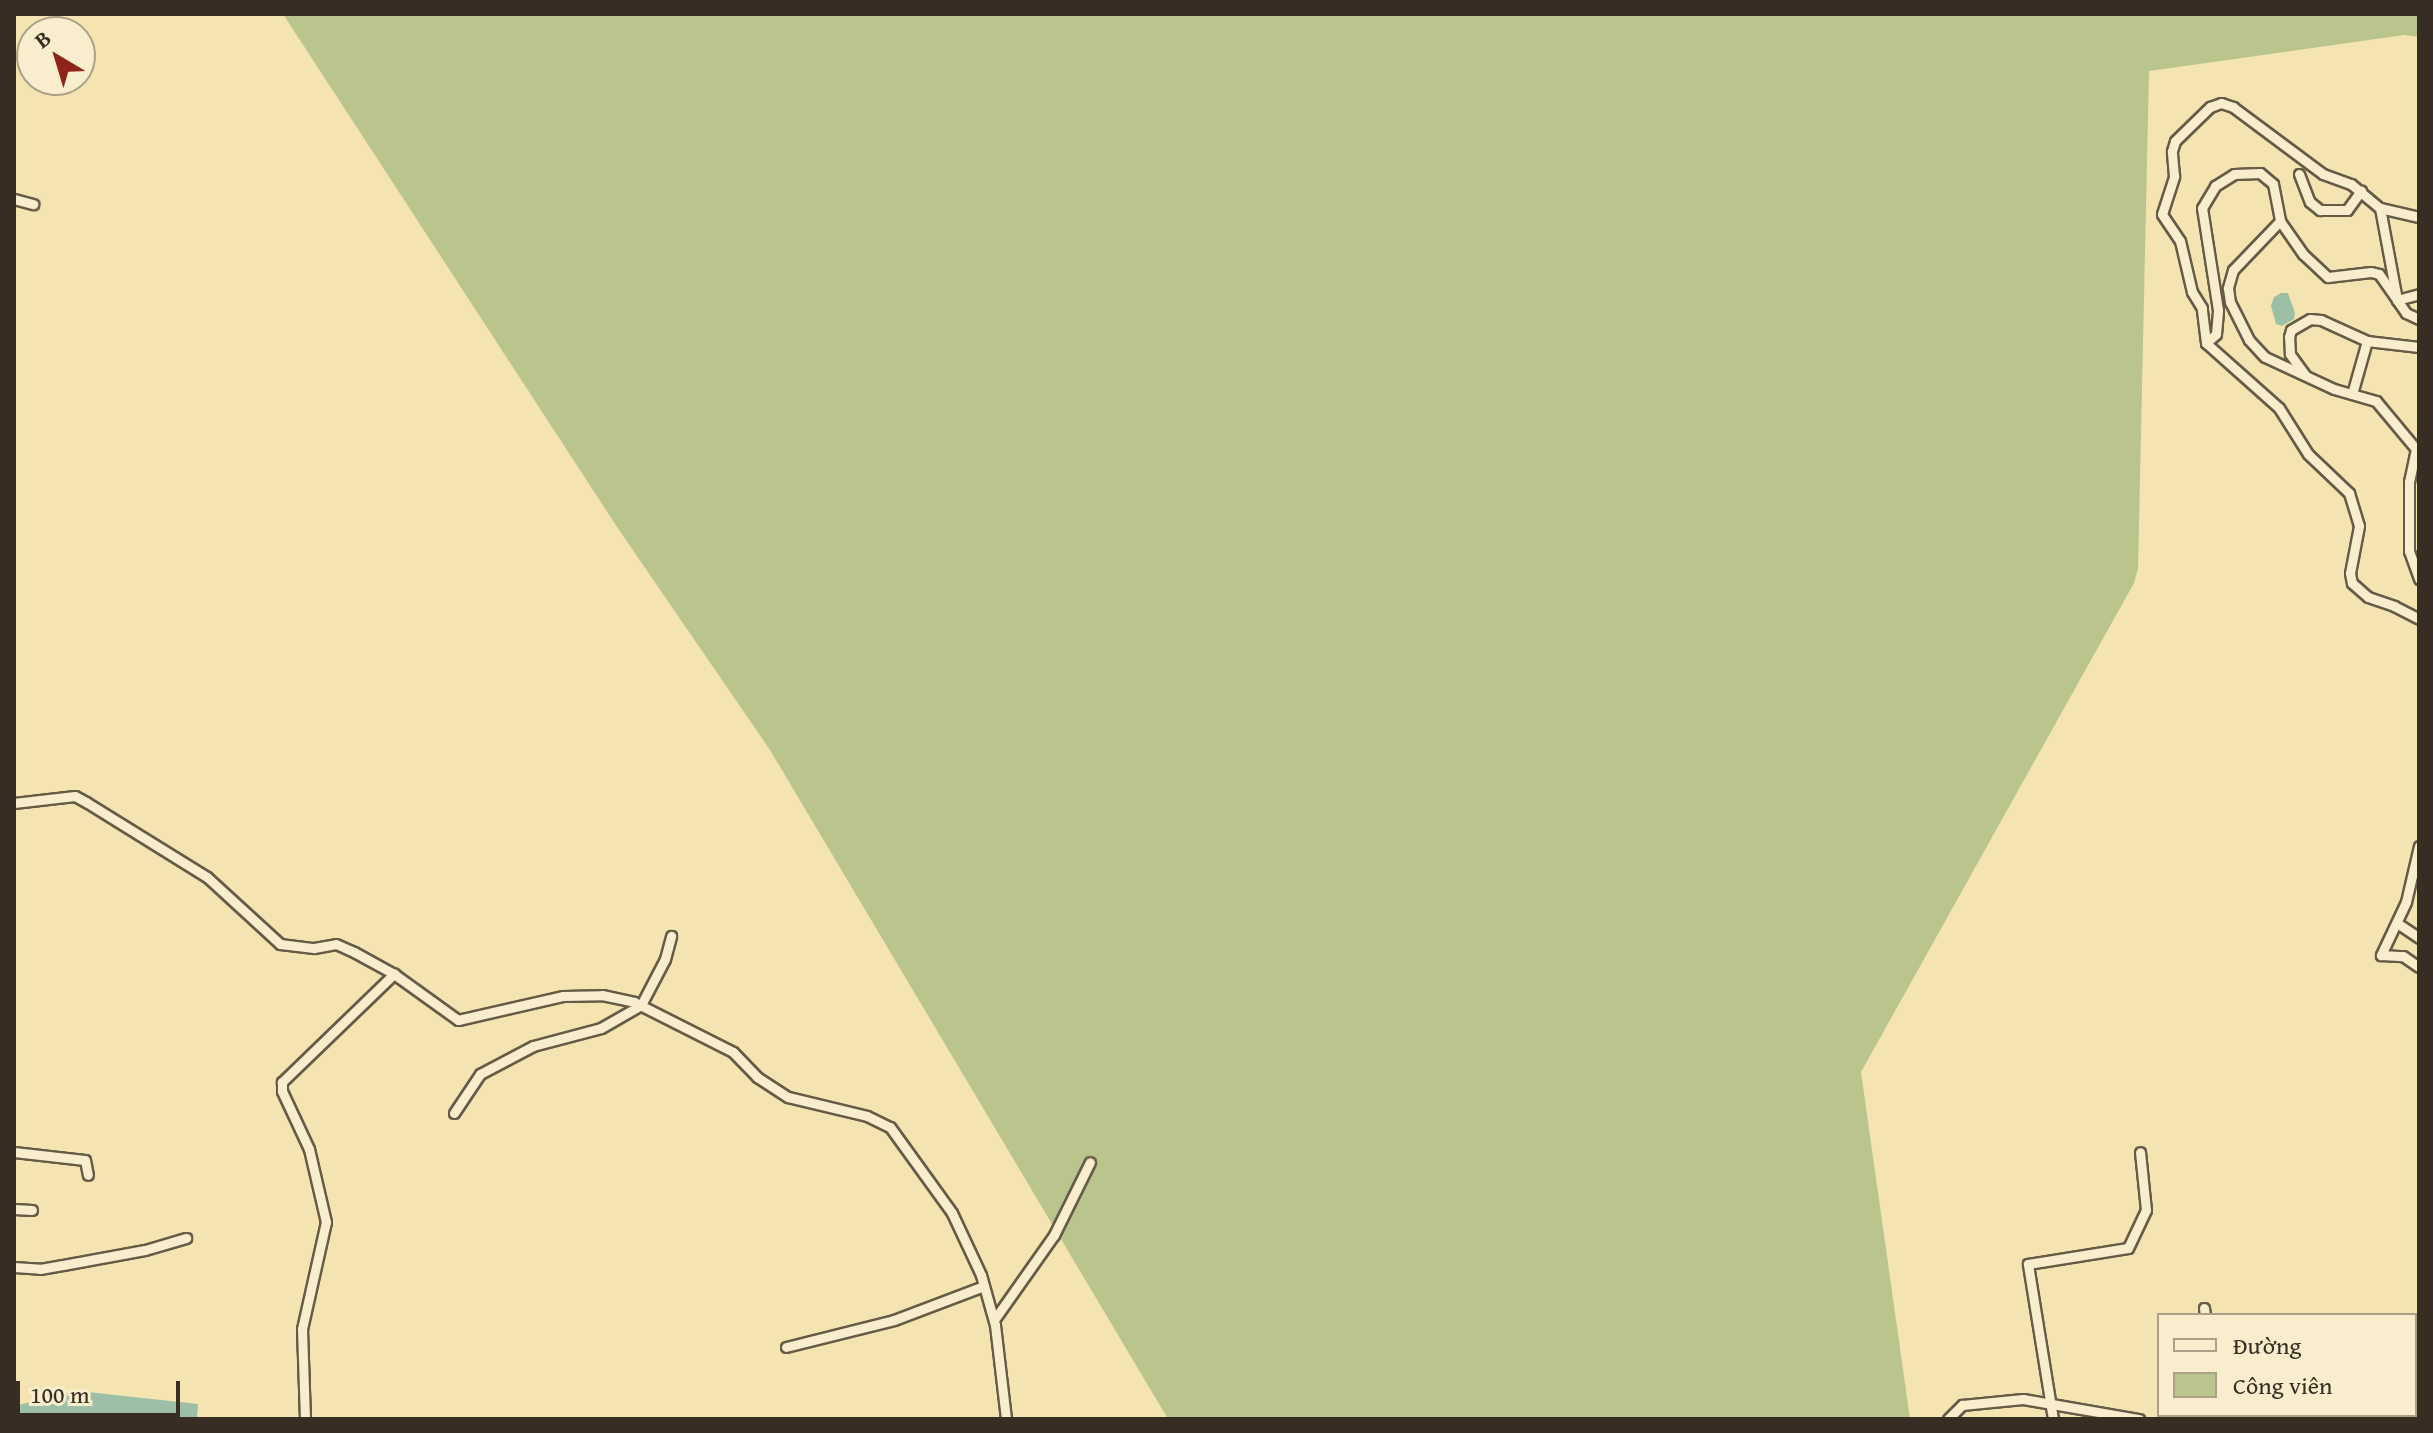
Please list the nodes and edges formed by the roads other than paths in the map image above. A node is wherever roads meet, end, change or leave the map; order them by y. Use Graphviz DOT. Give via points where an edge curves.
graph roads {
  1 [pos="2299,174"];
  2 [pos="2361,191"];
  3 [pos="14,199"];
  4 [pos="33,204"];
  5 [pos="2380,208"];
  6 [pos="2419,217"];
  7 [pos="2280,221"];
  8 [pos="2419,294"];
  9 [pos="2397,300"];
  10 [pos="2419,319"];
  11 [pos="2367,341"];
  12 [pos="2206,343"];
  13 [pos="2419,347"];
  14 [pos="2307,377"];
  15 [pos="2352,394"];
  16 [pos="2417,449"];
  17 [pos="2416,563"];
  18 [pos="2419,579"];
  19 [pos="2419,619"];
  20 [pos="14,803"];
  21 [pos="2419,846"];
  22 [pos="2397,923"];
  23 [pos="671,936"];
  24 [pos="2419,938"];
  25 [pos="2419,967"];
  26 [pos="394,974"];
  27 [pos="641,1005"];
  28 [pos="454,1113"];
  29 [pos="14,1152"];
  30 [pos="2140,1152"];
  31 [pos="1090,1162"];
  32 [pos="88,1175"];
  33 [pos="14,1209"];
  34 [pos="32,1210"];
  35 [pos="186,1238"];
  36 [pos="14,1267"];
  37 [pos="984,1286"];
  38 [pos="994,1320"];
  39 [pos="786,1347"];
  40 [pos="2050,1401"];
  41 [pos="305,1419"];
  42 [pos="1006,1419"];
  43 [pos="1948,1419"];
  44 [pos="2053,1419"];
  45 [pos="2139,1419"];
  1 -- 2 [label="street" via="2310,202 2320,210 2347,210"];
  2 -- 5 [label="street"];
  2 -- 12 [label="street" via="2323,174 2227,105 2210,107 2193,121 2175,141 2174,176 2162,214 2180,241 2192,292 2202,308"];
  3 -- 4 [label="street"];
  5 -- 6 [label="street"];
  5 -- 9 [label="street"];
  7 -- 9 [label="street" via="2303,254 2328,277 2379,274"];
  7 -- 12 [label="street" via="2273,184 2260,173 2234,174 2206,196 2202,214 2218,310 2216,334"];
  7 -- 14 [label="street" via="2233,270 2230,302 2256,349"];
  8 -- 9 [label="street"];
  9 -- 10 [label="street"];
  11 -- 13 [label="street"];
  11 -- 14 [label="street" via="2321,320 2300,323 2291,330 2290,354"];
  11 -- 15 [label="street"];
  12 -- 19 [label="street" via="2279,408 2308,454 2349,493 2359,526 2350,573 2358,591"];
  14 -- 15 [label="street"];
  15 -- 16 [label="street" via="2376,401"];
  16 -- 17 [label="street" via="2409,482 2409,551"];
  17 -- 18 [label="street"];
  20 -- 26 [label="street" via="75,796 179,857 280,944 336,944"];
  21 -- 22 [label="street"];
  22 -- 24 [label="street"];
  22 -- 25 [label="street" via="2381,955 2403,956"];
  23 -- 27 [label="street"];
  26 -- 27 [label="street" via="448,1015 464,1020 563,996 602,995"];
  26 -- 41 [label="street" via="282,1082 309,1149 326,1222 302,1329"];
  27 -- 28 [label="street" via="601,1028 533,1046 480,1074"];
  27 -- 37 [label="street" via="733,1052 757,1077 788,1097 867,1116 890,1127 952,1213"];
  29 -- 32 [label="street" via="85,1160"];
  30 -- 40 [label="street" via="2146,1210 2128,1248 2028,1264"];
  31 -- 38 [label="street" via="1054,1235"];
  33 -- 34 [label="street"];
  35 -- 36 [label="street" via="40,1269"];
  37 -- 38 [label="street"];
  37 -- 39 [label="street" via="894,1320"];
  38 -- 42 [label="street"];
  40 -- 43 [label="street" via="1977,1402 1962,1405"];
  40 -- 44 [label="street"];
  40 -- 45 [label="street"];
}
